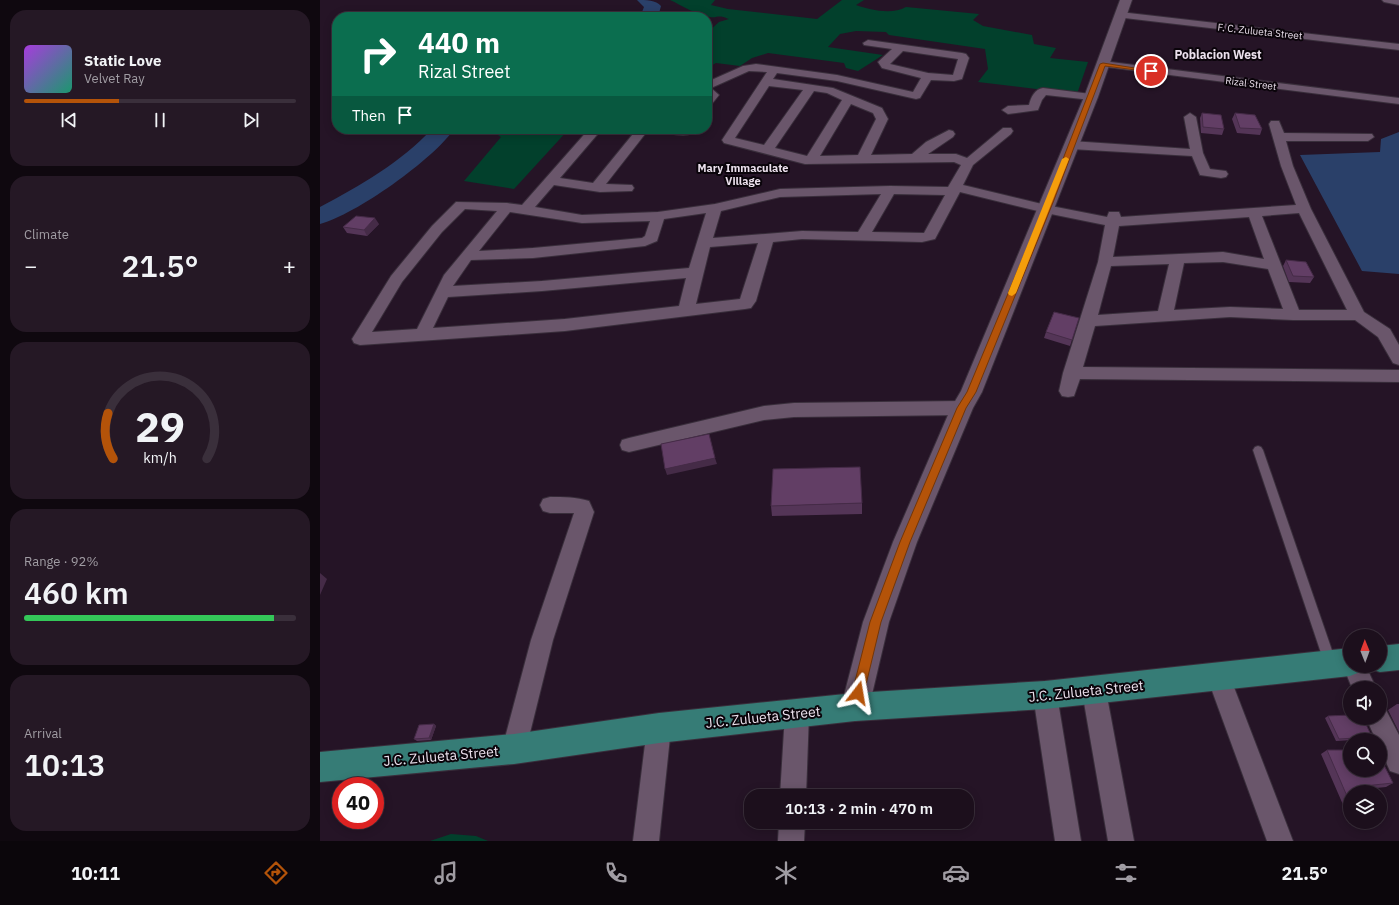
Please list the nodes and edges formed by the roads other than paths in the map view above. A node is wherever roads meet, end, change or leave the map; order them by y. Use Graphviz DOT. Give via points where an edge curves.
graph roads {
  1 [pos="1388,0"];
  2 [pos="1399,1"];
  3 [pos="1123,7"];
  4 [pos="868,43"];
  5 [pos="1399,46"];
  6 [pos="900,48"];
  7 [pos="1103,64"];
  8 [pos="774,69"];
  9 [pos="928,76"];
  10 [pos="766,82"];
  11 [pos="712,84"];
  12 [pos="811,87"];
  13 [pos="1091,97"];
  14 [pos="849,98"];
  15 [pos="1399,101"];
  16 [pos="1008,110"];
  17 [pos="1190,117"];
  18 [pos="1007,130"];
  19 [pos="592,134"];
  20 [pos="639,134"];
  21 [pos="949,134"];
  22 [pos="1368,137"];
  23 [pos="1071,145"];
  24 [pos="767,150"];
  25 [pos="1197,153"];
  26 [pos="916,157"];
  27 [pos="863,158"];
  28 [pos="811,160"];
  29 [pos="968,163"];
  30 [pos="1221,174"];
  31 [pos="551,181"];
  32 [pos="956,186"];
  33 [pos="597,188"];
  34 [pos="627,188"];
  35 [pos="890,190"];
  36 [pos="1048,205"];
  37 [pos="507,207"];
  38 [pos="715,208"];
  39 [pos="1304,209"];
  40 [pos="525,210"];
  41 [pos="1254,212"];
  42 [pos="658,216"];
  43 [pos="1118,219"];
  44 [pos="863,236"];
  45 [pos="767,238"];
  46 [pos="705,243"];
  47 [pos="468,256"];
  48 [pos="1177,259"];
  49 [pos="1105,262"];
  50 [pos="1274,265"];
  51 [pos="695,272"];
  52 [pos="442,292"];
  53 [pos="686,312"];
  54 [pos="1293,315"];
  55 [pos="1358,315"];
  56 [pos="1165,316"];
  57 [pos="1088,321"];
  58 [pos="422,335"];
  59 [pos="1399,359"];
  60 [pos="1072,373"];
  61 [pos="1399,376"];
  62 [pos="1068,391"];
  63 [pos="962,408"];
  64 [pos="628,445"];
  65 [pos="1258,450"];
  66 [pos="550,505"];
  67 [pos="1399,657"];
  68 [pos="1387,658"];
  69 [pos="1343,659"];
  70 [pos="1343,664"];
  71 [pos="1352,673"];
  72 [pos="1219,677"];
  73 [pos="1358,681"];
  74 [pos="1094,691"];
  75 [pos="1045,695"];
  76 [pos="855,707"];
  77 [pos="797,714"];
  78 [pos="1381,725"];
  79 [pos="659,728"];
  80 [pos="514,749"];
  81 [pos="1399,762"];
  82 [pos="320,767"];
  83 [pos="793,789"];
  84 [pos="792,829"];
  85 [pos="646,841"];
  86 [pos="791,841"];
  87 [pos="1068,841"];
  88 [pos="1121,841"];
  89 [pos="1280,841"];
  1 -- 2 [label="street"];
  3 -- 5 [label="street, F. C. Zulueta Street"];
  3 -- 7 [label="street"];
  4 -- 6 [label="street"];
  6 -- 9 [label="street" via="883,62 886,66"];
  6 -- 9 [label="street" via="964,58 957,78"];
  7 -- 13 [label="street"];
  7 -- 15 [label="street, Rizal Street"];
  8 -- 9 [label="street" via="837,78 916,96"];
  8 -- 10 [label="street"];
  8 -- 11 [label="street" via="747,68"];
  10 -- 12 [label="street"];
  10 -- 24 [label="street" via="728,140"];
  12 -- 14 [label="street" via="829,90"];
  12 -- 24 [label="street"];
  13 -- 16 [label="street" via="1043,91 1036,99 1034,108"];
  13 -- 23 [label="street"];
  14 -- 27 [label="street" via="878,111 882,119"];
  14 -- 28 [label="street"];
  17 -- 25 [label="street"];
  18 -- 29 [label="street"];
  19 -- 31 [label="street"];
  20 -- 33 [label="street"];
  21 -- 26 [label="street"];
  22 -- 39 [label="street" via="1277,131"];
  23 -- 25 [label="street"];
  23 -- 36 [label="street"];
  24 -- 28 [label="street"];
  25 -- 30 [label="street" via="1206,172"];
  26 -- 27 [label="street"];
  26 -- 29 [label="street" via="956,158"];
  27 -- 28 [label="street"];
  29 -- 32 [label="street"];
  31 -- 33 [label="street"];
  31 -- 40 [label="street"];
  32 -- 35 [label="street"];
  32 -- 36 [label="street"];
  32 -- 44 [label="street" via="930,236"];
  33 -- 34 [label="street"];
  35 -- 38 [label="street" via="776,194"];
  35 -- 44 [label="street"];
  36 -- 43 [label="street"];
  36 -- 63 [label="street" via="971,392"];
  37 -- 40 [label="street"];
  37 -- 47 [label="street"];
  37 -- 58 [label="street" via="461,205 437,229 396,279 360,339"];
  38 -- 42 [label="street"];
  38 -- 46 [label="street"];
  39 -- 41 [label="street"];
  39 -- 55 [label="street"];
  40 -- 42 [label="street" via="578,218"];
  41 -- 43 [label="street"];
  41 -- 50 [label="street"];
  42 -- 47 [label="street" via="652,238 645,242 533,253"];
  43 -- 49 [label="street"];
  44 -- 45 [label="street" via="802,235"];
  45 -- 46 [label="street"];
  45 -- 53 [label="street" via="748,301 739,305"];
  46 -- 51 [label="street"];
  47 -- 52 [label="street" via="449,278"];
  48 -- 49 [label="street"];
  48 -- 50 [label="street" via="1223,256"];
  48 -- 56 [label="street"];
  49 -- 57 [label="street"];
  50 -- 54 [label="street"];
  51 -- 52 [label="street"];
  51 -- 53 [label="street"];
  52 -- 58 [label="street"];
  53 -- 58 [label="street" via="565,325"];
  54 -- 55 [label="street"];
  54 -- 56 [label="street" via="1230,312"];
  55 -- 59 [label="street" via="1384,333"];
  56 -- 57 [label="street"];
  57 -- 60 [label="street"];
  60 -- 61 [label="street"];
  60 -- 62 [label="street"];
  63 -- 64 [label="street" via="764,413"];
  63 -- 76 [label="street" via="905,542 876,622"];
  65 -- 69 [label="lane"];
  66 -- 80 [label="street" via="574,505 582,507 584,512 542,640"];
  67 -- 68 [label="main road"];
  70 -- 72 [label="main road, J.C. Zulueta Street"];
  71 -- 73 [label="street"];
  72 -- 74 [label="main road, J.C. Zulueta Street"];
  72 -- 89 [label="street"];
  74 -- 75 [label="main road, J.C. Zulueta Street"];
  74 -- 88 [label="street"];
  75 -- 76 [label="main road, J.C. Zulueta Street"];
  75 -- 87 [label="street"];
  76 -- 77 [label="main road, J.C. Zulueta Street"];
  77 -- 79 [label="main road, J.C. Zulueta Street"];
  77 -- 83 [label="street"];
  78 -- 81 [label="street"];
  79 -- 80 [label="main road, J.C. Zulueta Street"];
  79 -- 85 [label="street"];
  80 -- 82 [label="main road, J.C. Zulueta Street"];
  84 -- 86 [label="street"];
}
